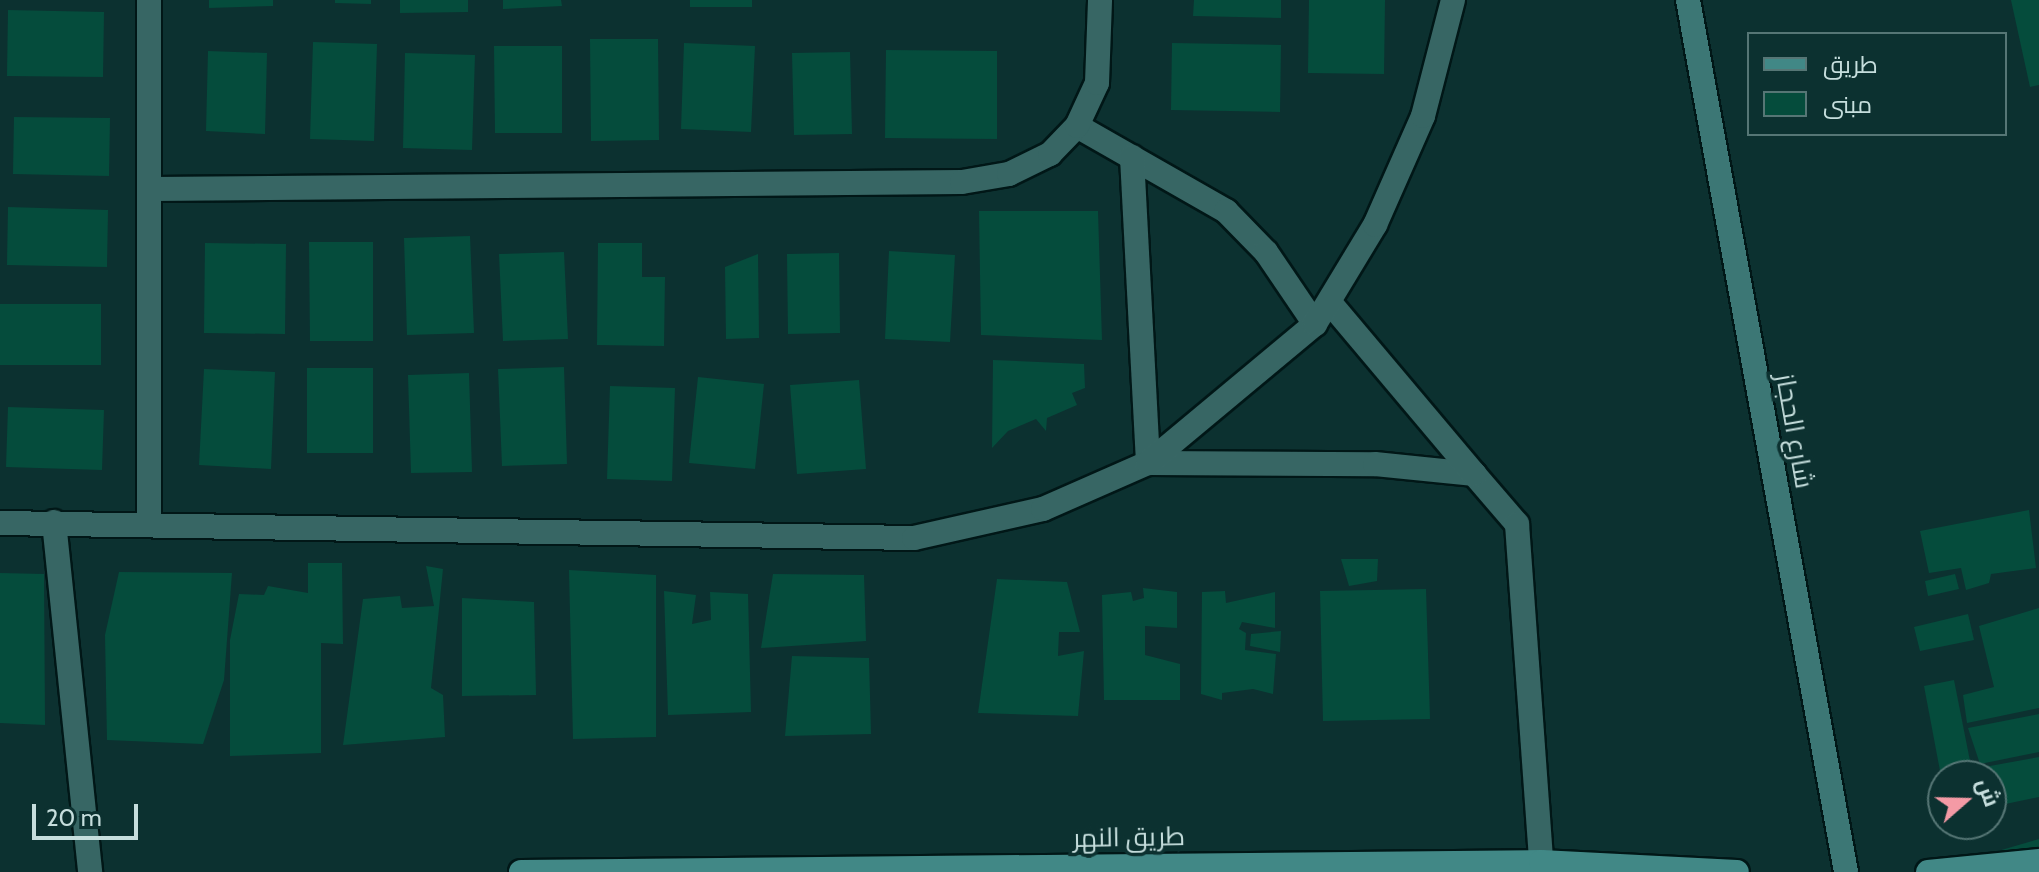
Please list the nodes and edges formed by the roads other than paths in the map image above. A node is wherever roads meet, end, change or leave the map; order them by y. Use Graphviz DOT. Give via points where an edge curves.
graph roads {
  1 [pos="149,0"];
  2 [pos="1100,0"];
  3 [pos="1453,0"];
  4 [pos="1688,0"];
  5 [pos="1077,126"];
  6 [pos="1132,157"];
  7 [pos="153,189"];
  8 [pos="1331,304"];
  9 [pos="1315,324"];
  10 [pos="1148,463"];
  11 [pos="1474,474"];
  12 [pos="54,522"];
  13 [pos="0,523"];
  14 [pos="149,525"];
  15 [pos="2039,861"];
  16 [pos="1541,862"];
  17 [pos="90,872"];
  18 [pos="521,872"];
  19 [pos="1737,872"];
  20 [pos="1846,872"];
  21 [pos="1928,872"];
  1 -- 7 [label="street"];
  2 -- 5 [label="street" via="1097,83"];
  3 -- 8 [label="street" via="1423,116"];
  4 -- 20 [label="main road, شارع الحجاز"];
  5 -- 6 [label="street"];
  5 -- 7 [label="street" via="1050,154 1009,174 962,182"];
  6 -- 9 [label="street" via="1226,211 1266,252"];
  6 -- 10 [label="street"];
  7 -- 14 [label="street"];
  8 -- 9 [label="street"];
  8 -- 11 [label="street"];
  9 -- 10 [label="street"];
  10 -- 11 [label="street" via="1375,464"];
  10 -- 14 [label="street" via="1043,509 914,538"];
  11 -- 16 [label="street" via="1506,505 1522,545"];
  12 -- 13 [label="street"];
  12 -- 14 [label="street"];
  12 -- 17 [label="street"];
  15 -- 21 [label="main road"];
  16 -- 18 [label="main road, طريق النهر"];
  16 -- 19 [label="main road, طريق النهر"];
}
